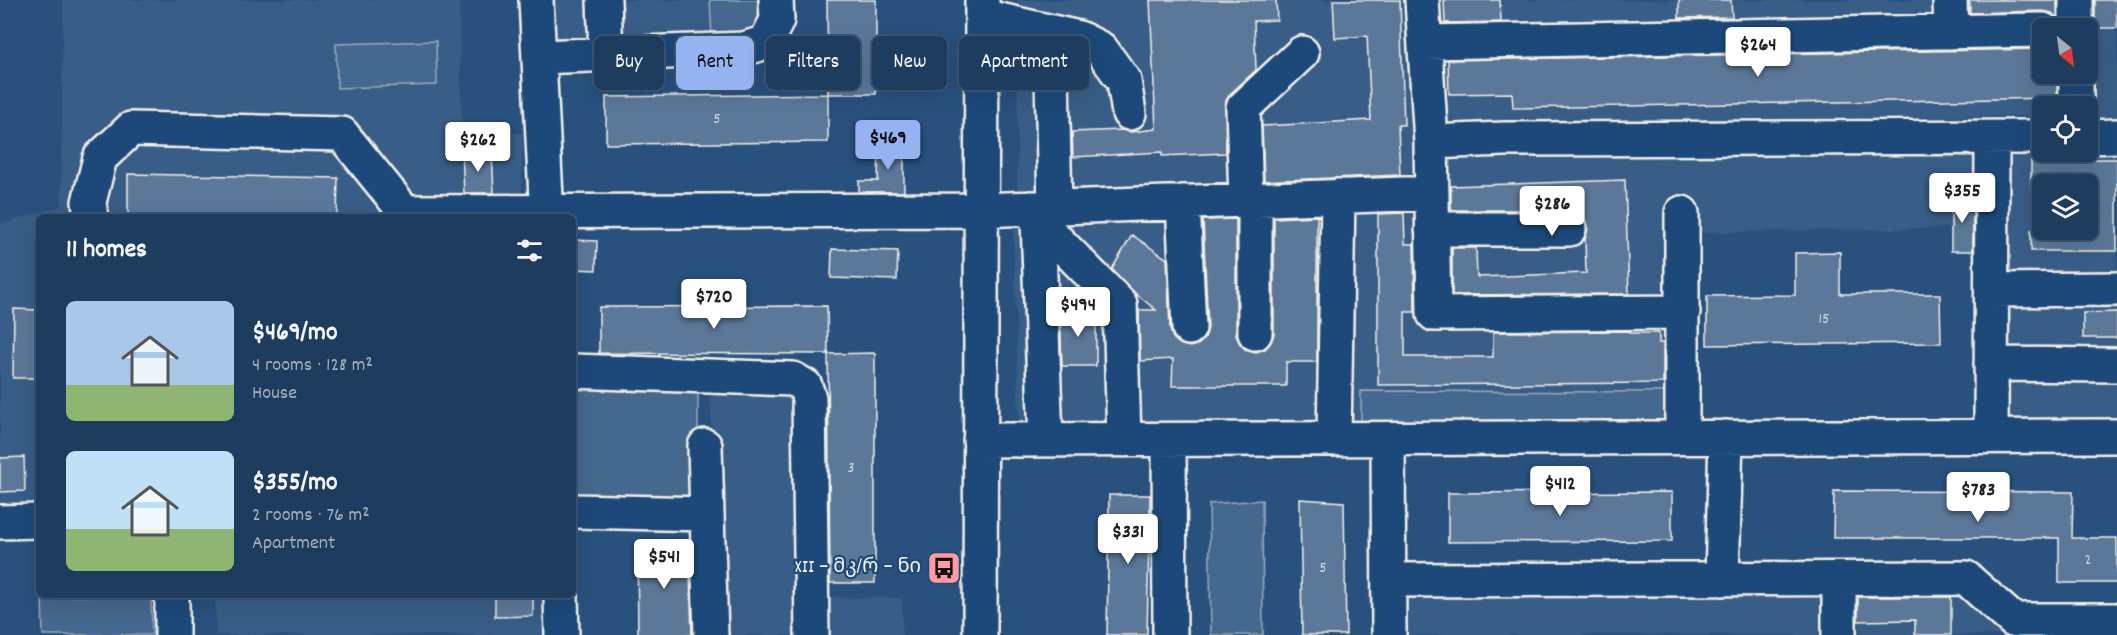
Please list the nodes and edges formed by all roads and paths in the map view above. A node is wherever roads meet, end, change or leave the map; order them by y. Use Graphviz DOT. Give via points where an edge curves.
graph roads {
  1 [pos="536,0"];
  2 [pos="604,0"];
  3 [pos="776,0"];
  4 [pos="1422,0"];
  5 [pos="1950,0"];
  6 [pos="2076,0"];
  7 [pos="982,8"];
  8 [pos="2076,18"];
  9 [pos="2032,30"];
  10 [pos="1051,32"];
  11 [pos="1951,32"];
  12 [pos="605,36"];
  13 [pos="1426,42"];
  14 [pos="664,52"];
  15 [pos="1302,53"];
  16 [pos="594,55"];
  17 [pos="539,57"];
  18 [pos="1129,113"];
  19 [pos="2117,136"];
  20 [pos="2098,137"];
  21 [pos="1992,138"];
  22 [pos="2032,138"];
  23 [pos="1431,142"];
  24 [pos="1431,193"];
  25 [pos="1338,196"];
  26 [pos="1250,199"];
  27 [pos="1183,202"];
  28 [pos="981,210"];
  29 [pos="1041,212"];
  30 [pos="1682,213"];
  31 [pos="90,214"];
  32 [pos="404,214"];
  33 [pos="547,214"];
  34 [pos="1432,229"];
  35 [pos="1569,229"];
  36 [pos="1992,290"];
  37 [pos="2117,290"];
  38 [pos="1683,312"];
  39 [pos="1189,328"];
  40 [pos="1255,333"];
  41 [pos="1991,364"];
  42 [pos="2117,365"];
  43 [pos="576,371"];
  44 [pos="1991,436"];
  45 [pos="2117,436"];
  46 [pos="1682,437"];
  47 [pos="1726,437"];
  48 [pos="1334,439"];
  49 [pos="1388,439"];
  50 [pos="980,440"];
  51 [pos="1046,440"];
  52 [pos="1124,440"];
  53 [pos="1169,440"];
  54 [pos="705,446"];
  55 [pos="576,511"];
  56 [pos="707,514"];
  57 [pos="36,521"];
  58 [pos="0,522"];
  59 [pos="1722,579"];
  60 [pos="1839,579"];
  61 [pos="1389,580"];
  62 [pos="172,598"];
  63 [pos="561,598"];
  64 [pos="2117,620"];
  65 [pos="2013,628"];
  66 [pos="172,635"];
  67 [pos="562,635"];
  68 [pos="711,635"];
  69 [pos="812,635"];
  70 [pos="980,635"];
  71 [pos="1170,635"];
  72 [pos="1389,635"];
  73 [pos="1839,635"];
  1 -- 17 [label="street"];
  2 -- 12 [label="street"];
  3 -- 14 [label="street" via="777,20 766,42 744,49"];
  4 -- 13 [label="street"];
  5 -- 11 [label="street"];
  6 -- 8 [label="street"];
  7 -- 10 [label="street"];
  7 -- 28 [label="street"];
  9 -- 11 [label="street"];
  10 -- 18 [label="street" via="1079,38 1101,49 1124,81"];
  10 -- 29 [label="street"];
  11 -- 13 [label="street"];
  13 -- 23 [label="street"];
  15 -- 26 [label="street" via="1244,108"];
  16 -- 17 [label="street"];
  17 -- 33 [label="street"];
  19 -- 20 [label="street"];
  21 -- 22 [label="street"];
  21 -- 23 [label="street" via="1504,138"];
  21 -- 36 [label="street"];
  23 -- 24 [label="street"];
  24 -- 25 [label="street"];
  24 -- 34 [label="street"];
  25 -- 26 [label="street"];
  25 -- 48 [label="street"];
  26 -- 27 [label="street"];
  26 -- 40 [label="street"];
  27 -- 29 [label="street"];
  27 -- 39 [label="street"];
  28 -- 29 [label="street"];
  28 -- 33 [label="street"];
  28 -- 50 [label="street"];
  29 -- 51 [label="street"];
  29 -- 52 [label="street" via="1120,304"];
  30 -- 38 [label="street"];
  31 -- 32 [label="street" via="89,202 100,158 131,129 342,134"];
  34 -- 35 [label="street"];
  34 -- 38 [label="street" via="1434,314"];
  36 -- 37 [label="street"];
  36 -- 41 [label="street"];
  38 -- 46 [label="street"];
  41 -- 42 [label="street"];
  41 -- 44 [label="street"];
  43 -- 69 [label="street" via="793,379 805,386 809,398"];
  44 -- 45 [label="street"];
  44 -- 47 [label="street"];
  46 -- 47 [label="street"];
  46 -- 49 [label="street"];
  47 -- 59 [label="street"];
  48 -- 49 [label="street"];
  48 -- 53 [label="street"];
  49 -- 61 [label="street"];
  50 -- 51 [label="street"];
  50 -- 70 [label="street"];
  51 -- 52 [label="street"];
  52 -- 53 [label="street"];
  53 -- 71 [label="street"];
  54 -- 56 [label="street"];
  55 -- 56 [label="street"];
  56 -- 68 [label="street"];
  57 -- 58 [label="street"];
  59 -- 60 [label="street"];
  59 -- 61 [label="street"];
  60 -- 65 [label="street" via="1966,578"];
  60 -- 73 [label="street"];
  61 -- 72 [label="street"];
  62 -- 66 [label="street"];
  63 -- 67 [label="street"];
  64 -- 65 [label="street"];
}
